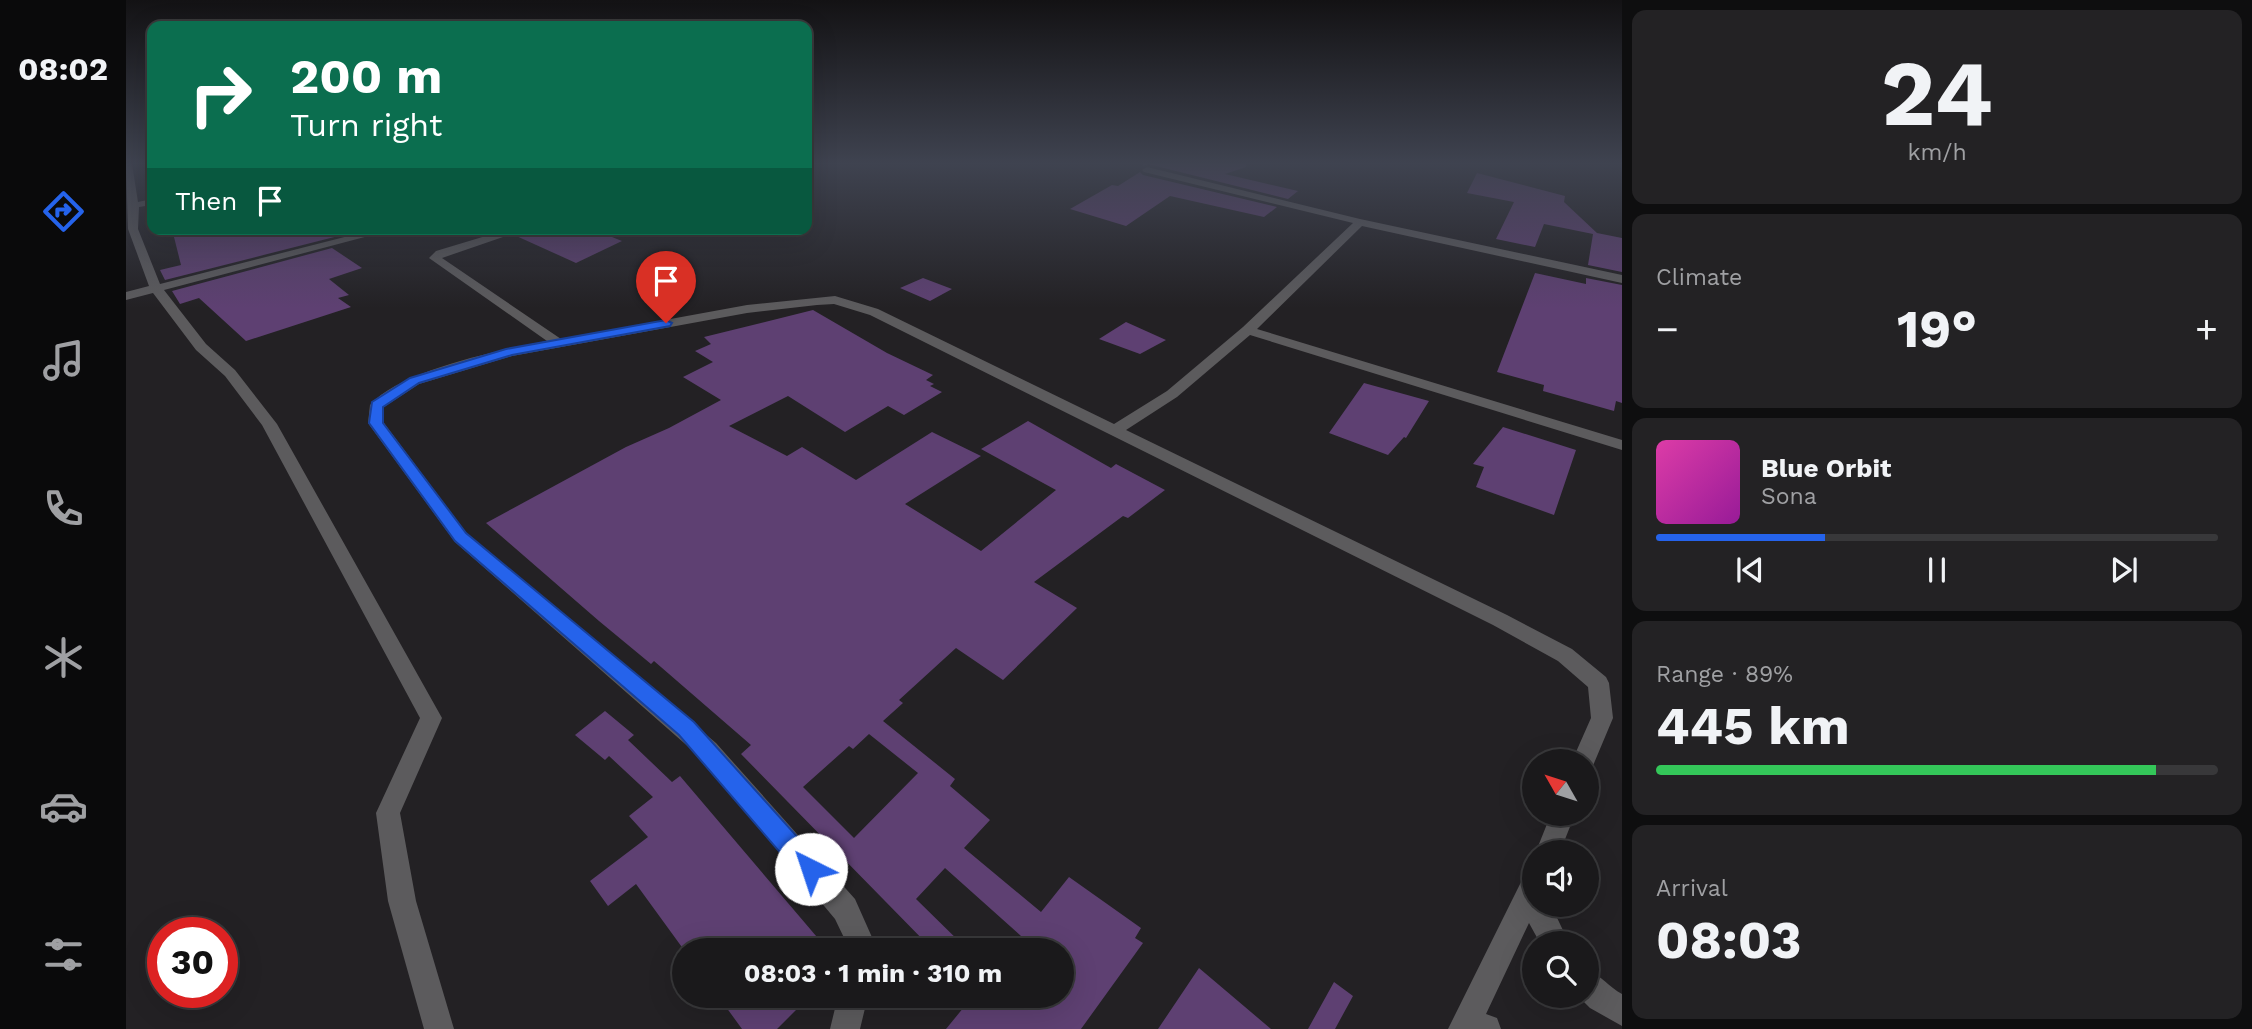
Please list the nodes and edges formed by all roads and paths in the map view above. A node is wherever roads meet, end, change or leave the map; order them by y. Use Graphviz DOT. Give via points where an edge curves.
graph roads {
  1 [pos="131,212"];
  2 [pos="1319,212"];
  3 [pos="1360,222"];
  4 [pos="366,235"];
  5 [pos="499,235"];
  6 [pos="1622,279"];
  7 [pos="156,288"];
  8 [pos="126,296"];
  9 [pos="1248,330"];
  10 [pos="558,343"];
  11 [pos="1114,431"];
  12 [pos="1622,445"];
  13 [pos="1589,749"];
  14 [pos="1522,908"];
  15 [pos="858,938"];
  16 [pos="1599,997"];
  17 [pos="850,1008"];
  18 [pos="1622,1011"];
  19 [pos="439,1029"];
  20 [pos="845,1029"];
  21 [pos="1463,1029"];
  1 -- 7 [label="street"];
  2 -- 3 [label="street"];
  3 -- 6 [label="street"];
  3 -- 9 [label="street"];
  4 -- 7 [label="street"];
  5 -- 10 [label="street" via="435,258"];
  7 -- 8 [label="street"];
  7 -- 19 [label="street" via="269,424 430,718 388,813 402,901"];
  9 -- 11 [label="street" via="1172,394"];
  9 -- 12 [label="street"];
  10 -- 11 [label="street" via="747,309 835,300 874,312"];
  10 -- 15 [label="street" via="510,352 414,381 376,405 376,423 461,537 708,750 845,909"];
  11 -- 13 [label="street" via="1565,655 1598,683 1602,718"];
  14 -- 21 [label="street"];
  16 -- 18 [label="street"];
  17 -- 20 [label="street"];
}
